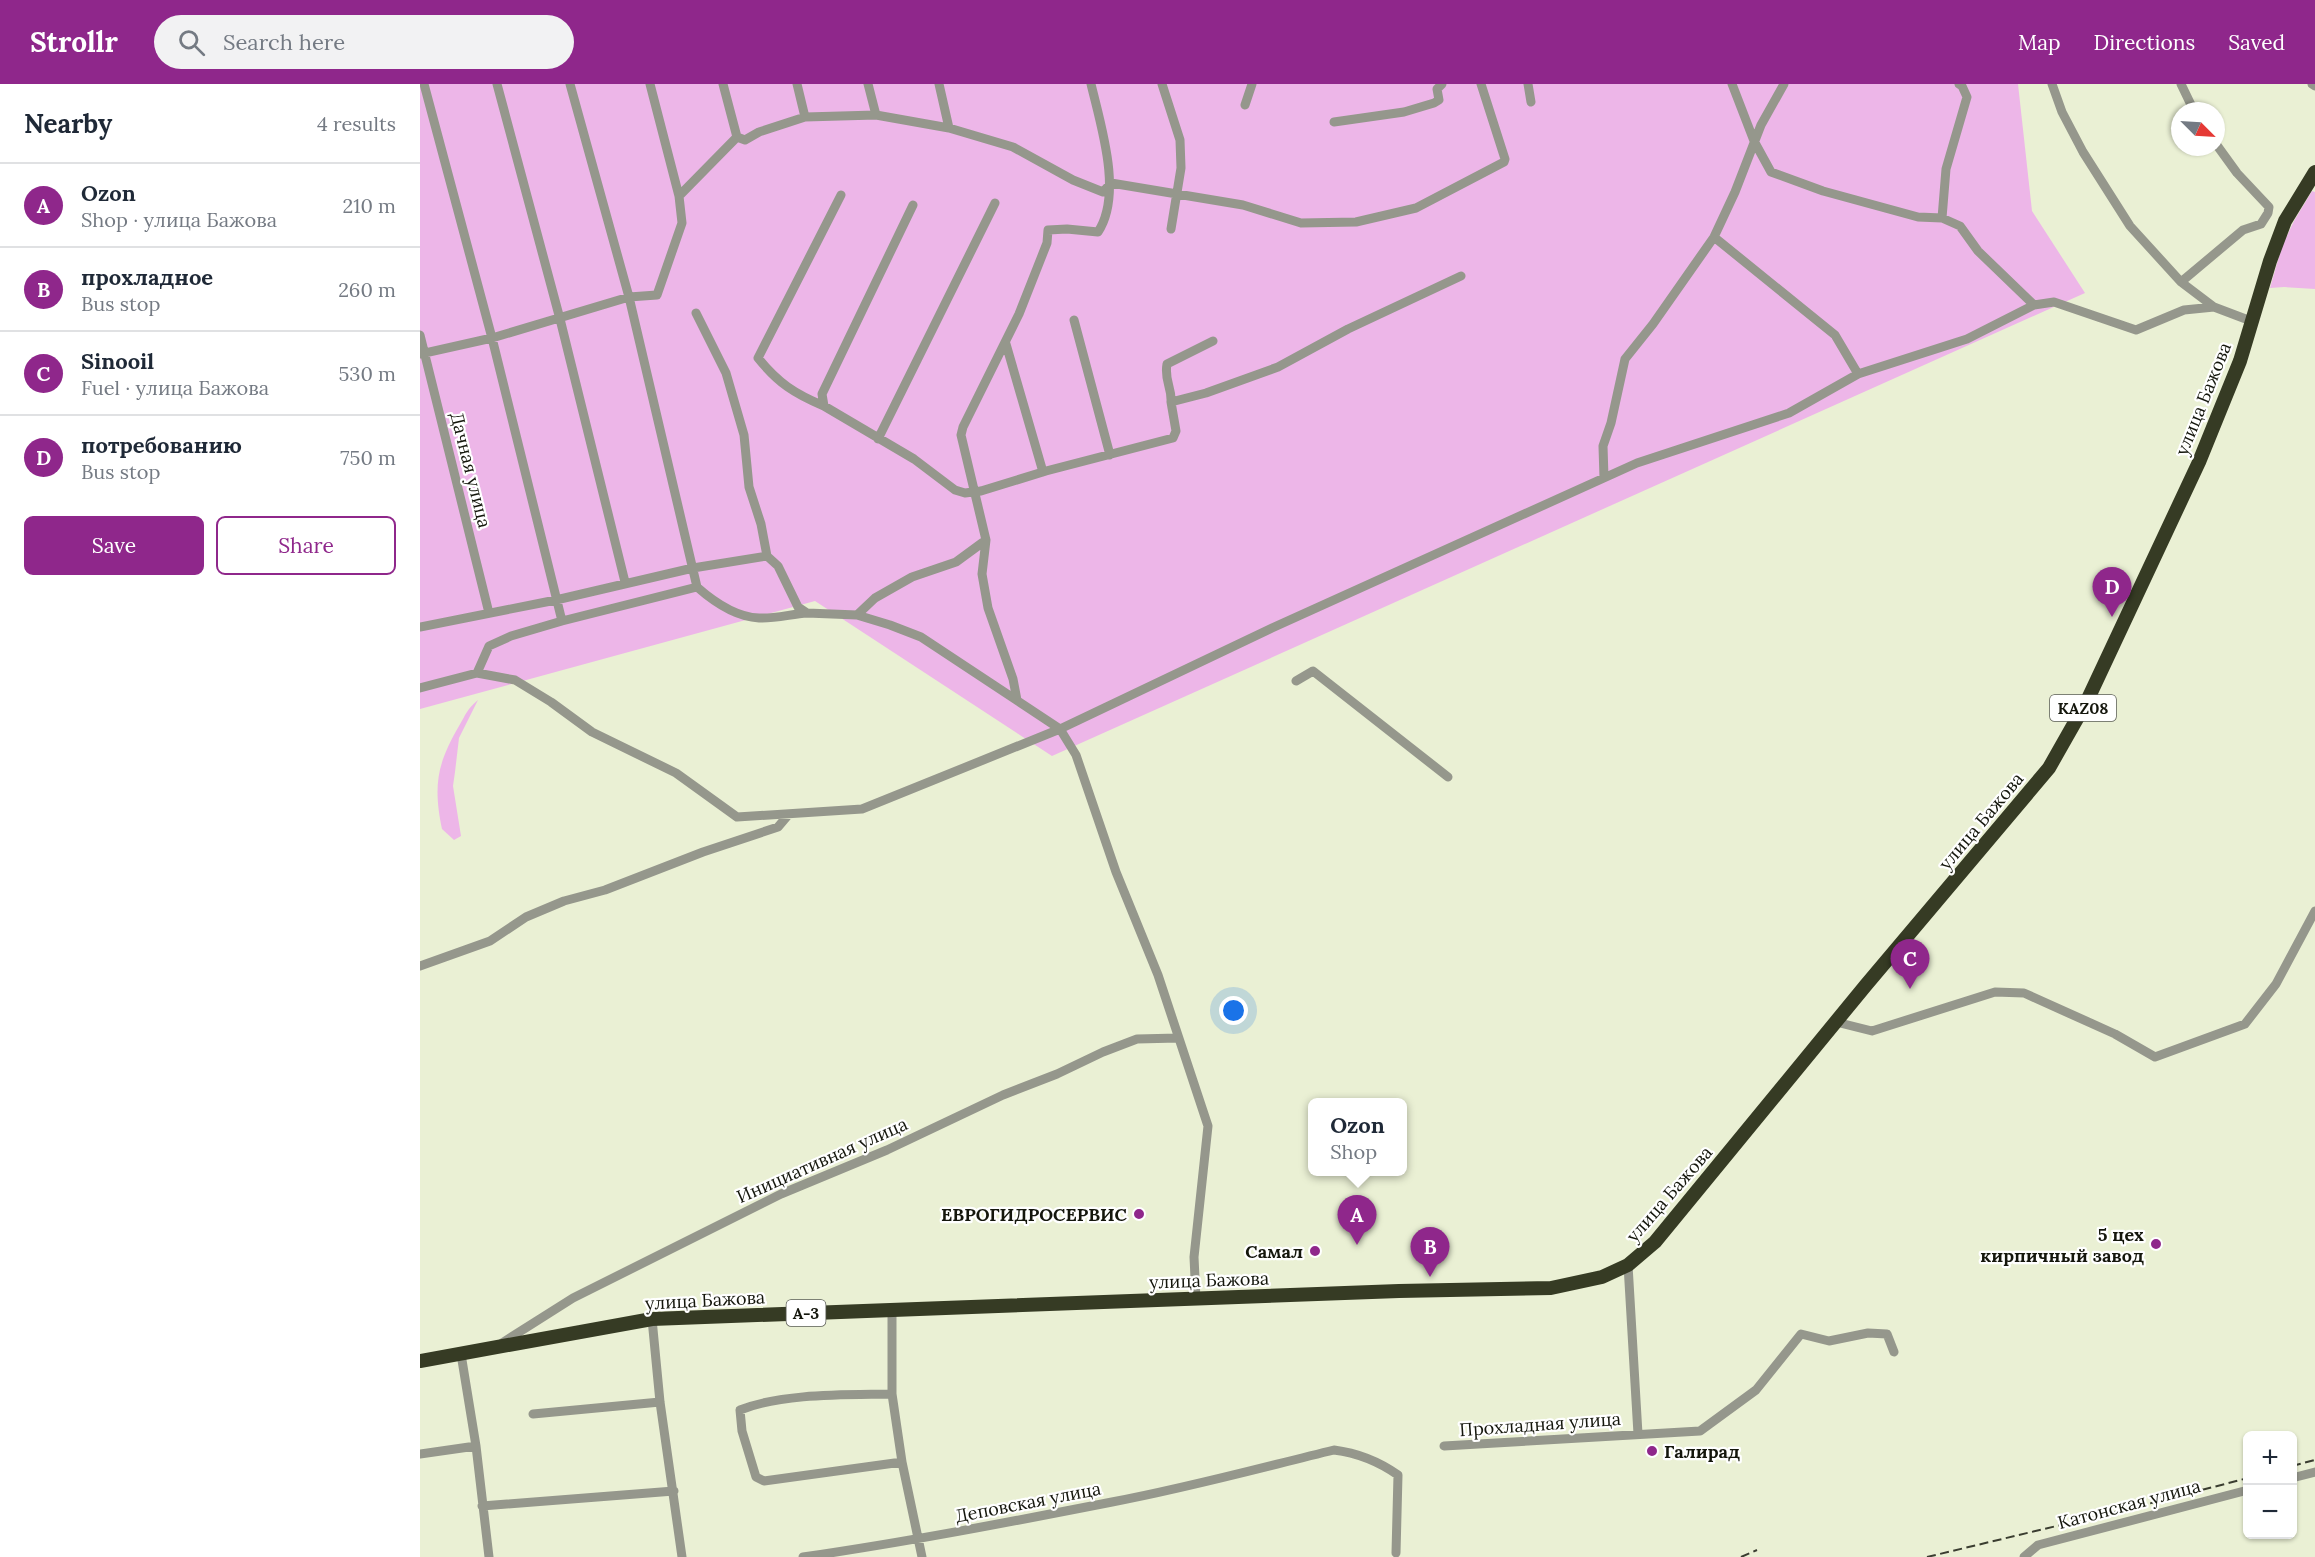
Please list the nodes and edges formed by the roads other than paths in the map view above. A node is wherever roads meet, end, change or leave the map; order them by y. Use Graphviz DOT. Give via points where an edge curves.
graph roads {
  1 [pos="424,84"];
  2 [pos="497,84"];
  3 [pos="570,84"];
  4 [pos="650,84"];
  5 [pos="723,84"];
  6 [pos="797,84"];
  7 [pos="868,84"];
  8 [pos="939,84"];
  9 [pos="1091,84"];
  10 [pos="1162,84"];
  11 [pos="1252,84"];
  12 [pos="1442,84"];
  13 [pos="1480,84"];
  14 [pos="1528,84"];
  15 [pos="1732,84"];
  16 [pos="1784,84"];
  17 [pos="1959,84"];
  18 [pos="2052,84"];
  19 [pos="2181,84"];
  20 [pos="1531,102"];
  21 [pos="2190,102"];
  22 [pos="1245,105"];
  23 [pos="876,116"];
  24 [pos="805,117"];
  25 [pos="1334,122"];
  26 [pos="950,128"];
  27 [pos="737,137"];
  28 [pos="1754,141"];
  29 [pos="2225,156"];
  30 [pos="2315,172"];
  31 [pos="1111,183"];
  32 [pos="841,195"];
  33 [pos="1178,195"];
  34 [pos="679,196"];
  35 [pos="995,203"];
  36 [pos="913,205"];
  37 [pos="1942,218"];
  38 [pos="1171,229"];
  39 [pos="1714,237"];
  40 [pos="1461,276"];
  41 [pos="2181,282"];
  42 [pos="629,297"];
  43 [pos="2034,304"];
  44 [pos="2214,307"];
  45 [pos="696,313"];
  46 [pos="560,319"];
  47 [pos="1074,320"];
  48 [pos="2251,321"];
  49 [pos="420,335"];
  50 [pos="492,338"];
  51 [pos="1213,341"];
  52 [pos="1006,344"];
  53 [pos="422,353"];
  54 [pos="1858,374"];
  55 [pos="1170,402"];
  56 [pos="824,406"];
  57 [pos="878,439"];
  58 [pos="1110,455"];
  59 [pos="1043,472"];
  60 [pos="1605,478"];
  61 [pos="974,492"];
  62 [pos="986,540"];
  63 [pos="767,556"];
  64 [pos="693,568"];
  65 [pos="625,582"];
  66 [pos="697,587"];
  67 [pos="556,600"];
  68 [pos="489,613"];
  69 [pos="807,613"];
  70 [pos="858,615"];
  71 [pos="562,621"];
  72 [pos="421,624"];
  73 [pos="477,673"];
  74 [pos="1296,681"];
  75 [pos="420,688"];
  76 [pos="1017,700"];
  77 [pos="1060,729"];
  78 [pos="1448,777"];
  79 [pos="789,814"];
  80 [pos="2315,911"];
  81 [pos="420,966"];
  82 [pos="1836,1022"];
  83 [pos="1178,1038"];
  84 [pos="1628,1265"];
  85 [pos="1196,1299"];
  86 [pos="892,1310"];
  87 [pos="652,1319"];
  88 [pos="492,1349"];
  89 [pos="1894,1352"];
  90 [pos="461,1354"];
  91 [pos="420,1361"];
  92 [pos="892,1394"];
  93 [pos="660,1402"];
  94 [pos="533,1414"];
  95 [pos="1638,1434"];
  96 [pos="476,1446"];
  97 [pos="1444,1446"];
  98 [pos="420,1454"];
  99 [pos="902,1462"];
  100 [pos="2315,1472"];
  101 [pos="2297,1477"];
  102 [pos="674,1491"];
  103 [pos="2243,1491"];
  104 [pos="482,1506"];
  105 [pos="918,1540"];
  106 [pos="1396,1553"];
  107 [pos="489,1557"];
  108 [pos="682,1557"];
  109 [pos="803,1557"];
  110 [pos="922,1557"];
  111 [pos="2024,1557"];
  1 -- 50 [label="street"];
  2 -- 46 [label="street"];
  3 -- 42 [label="street"];
  4 -- 34 [label="street"];
  5 -- 27 [label="street"];
  6 -- 24 [label="street"];
  7 -- 23 [label="street"];
  8 -- 26 [label="street"];
  9 -- 31 [label="street"];
  10 -- 33 [label="street" via="1180,140"];
  11 -- 22 [label="street"];
  12 -- 25 [label="street" via="1437,89 1439,100 1434,103 1404,112"];
  13 -- 33 [label="street" via="1504,162 1416,208 1356,222 1301,223 1243,205"];
  14 -- 20 [label="street"];
  15 -- 28 [label="street"];
  16 -- 28 [label="street"];
  17 -- 37 [label="street" via="1967,97 1946,169"];
  18 -- 41 [label="street" via="2083,152 2130,225"];
  19 -- 21 [label="street"];
  23 -- 24 [label="street"];
  23 -- 26 [label="street"];
  24 -- 27 [label="street" via="745,140"];
  26 -- 31 [label="street" via="1013,147 1103,192"];
  27 -- 34 [label="street"];
  28 -- 37 [label="street" via="1771,172 1918,217"];
  28 -- 39 [label="street"];
  29 -- 41 [label="street" via="2269,207 2268,213 2260,224 2243,230"];
  30 -- 48 [label="highway, улица Бажова / KAZ08" via="2285,221"];
  31 -- 33 [label="street"];
  31 -- 52 [label="street" via="1109,206 1098,232 1048,230 1047,243"];
  32 -- 56 [label="street" via="758,358 773,377"];
  33 -- 38 [label="street"];
  34 -- 42 [label="street" via="682,223 657,295"];
  35 -- 57 [label="street"];
  36 -- 56 [label="street" via="822,394"];
  37 -- 43 [label="street" via="1960,226 1978,251"];
  39 -- 54 [label="street" via="1835,334"];
  39 -- 60 [label="street" via="1625,358 1603,446"];
  40 -- 55 [label="street" via="1278,367"];
  41 -- 44 [label="street"];
  42 -- 46 [label="street"];
  42 -- 64 [label="street"];
  43 -- 44 [label="street" via="2054,302 2136,330 2184,310"];
  43 -- 54 [label="street" via="1967,339"];
  44 -- 48 [label="street"];
  45 -- 63 [label="street" via="726,373 741,424 749,487"];
  46 -- 50 [label="street"];
  46 -- 65 [label="street"];
  47 -- 58 [label="street"];
  48 -- 82 [label="highway, улица Бажова / KAZ08" via="2240,361 2199,462 2066,740 2049,768"];
  49 -- 53 [label="street, Дачная улица"];
  50 -- 53 [label="street"];
  50 -- 67 [label="street"];
  51 -- 55 [label="street" via="1167,364 1165,377"];
  52 -- 59 [label="street"];
  52 -- 61 [label="street" via="961,435"];
  53 -- 68 [label="street, Дачная улица"];
  54 -- 60 [label="street" via="1789,413 1637,463"];
  55 -- 58 [label="street" via="1176,431 1173,438"];
  56 -- 57 [label="street"];
  57 -- 61 [label="street" via="914,459 955,490"];
  58 -- 59 [label="street"];
  59 -- 61 [label="street"];
  60 -- 77 [label="street" via="1272,628"];
  61 -- 62 [label="street"];
  62 -- 70 [label="street" via="956,562 912,577 875,598"];
  62 -- 76 [label="street" via="982,574 988,608"];
  63 -- 64 [label="street"];
  63 -- 69 [label="street" via="778,566 798,607"];
  64 -- 65 [label="street"];
  64 -- 66 [label="street"];
  65 -- 67 [label="street"];
  66 -- 69 [label="street" via="729,610 759,618"];
  66 -- 71 [label="street"];
  67 -- 68 [label="street"];
  67 -- 71 [label="street"];
  68 -- 72 [label="street"];
  69 -- 70 [label="street"];
  70 -- 76 [label="street" via="921,637"];
  71 -- 73 [label="street" via="489,645"];
  73 -- 75 [label="street"];
  73 -- 79 [label="street" via="515,680 592,732 676,773 737,817"];
  74 -- 78 [label="street" via="1313,671"];
  76 -- 77 [label="street"];
  77 -- 79 [label="street" via="862,809"];
  77 -- 83 [label="street" via="1076,755"];
  79 -- 81 [label="street" via="778,827 605,890 564,901 526,917 490,940"];
  80 -- 82 [label="street" via="2276,984 2245,1024 2155,1057 2115,1034 2024,993 1995,992 1872,1031"];
  82 -- 84 [label="highway, улица Бажова / KAZ08" via="1655,1242"];
  83 -- 85 [label="street" via="1208,1126 1194,1257"];
  83 -- 88 [label="street, Инициативная улица" via="1137,1039 1102,1052 781,1194 573,1298"];
  84 -- 85 [label="highway, улица Бажова / KAZ08" via="1602,1277 1551,1288"];
  84 -- 95 [label="street, Прохладная улица"];
  85 -- 86 [label="highway, улица Бажова / A-3"];
  86 -- 87 [label="highway, улица Бажова / A-3"];
  86 -- 92 [label="street"];
  87 -- 88 [label="highway, улица Бажова / A-3"];
  87 -- 93 [label="street"];
  88 -- 90 [label="highway, улица Бажова / A-3"];
  89 -- 95 [label="street, Прохладная улица" via="1887,1334 1868,1333 1828,1341 1801,1334 1756,1390 1700,1431"];
  90 -- 91 [label="highway, улица Бажова / A-3"];
  90 -- 96 [label="street"];
  92 -- 99 [label="street"];
  92 -- 99 [label="street" via="756,1403 740,1410 742,1431 756,1477 764,1481"];
  93 -- 94 [label="street"];
  93 -- 102 [label="street"];
  95 -- 97 [label="street, Прохладная улица"];
  96 -- 98 [label="street"];
  96 -- 104 [label="street"];
  99 -- 105 [label="street"];
  100 -- 101 [label="street"];
  102 -- 104 [label="street"];
  102 -- 108 [label="street"];
  103 -- 111 [label="street, Катонская улица" via="2037,1545"];
  104 -- 107 [label="street"];
  105 -- 106 [label="street, Деповская улица" via="1113,1502 1334,1450 1382,1464 1398,1475"];
  105 -- 109 [label="street, Деповская улица"];
  105 -- 110 [label="street"];
}
